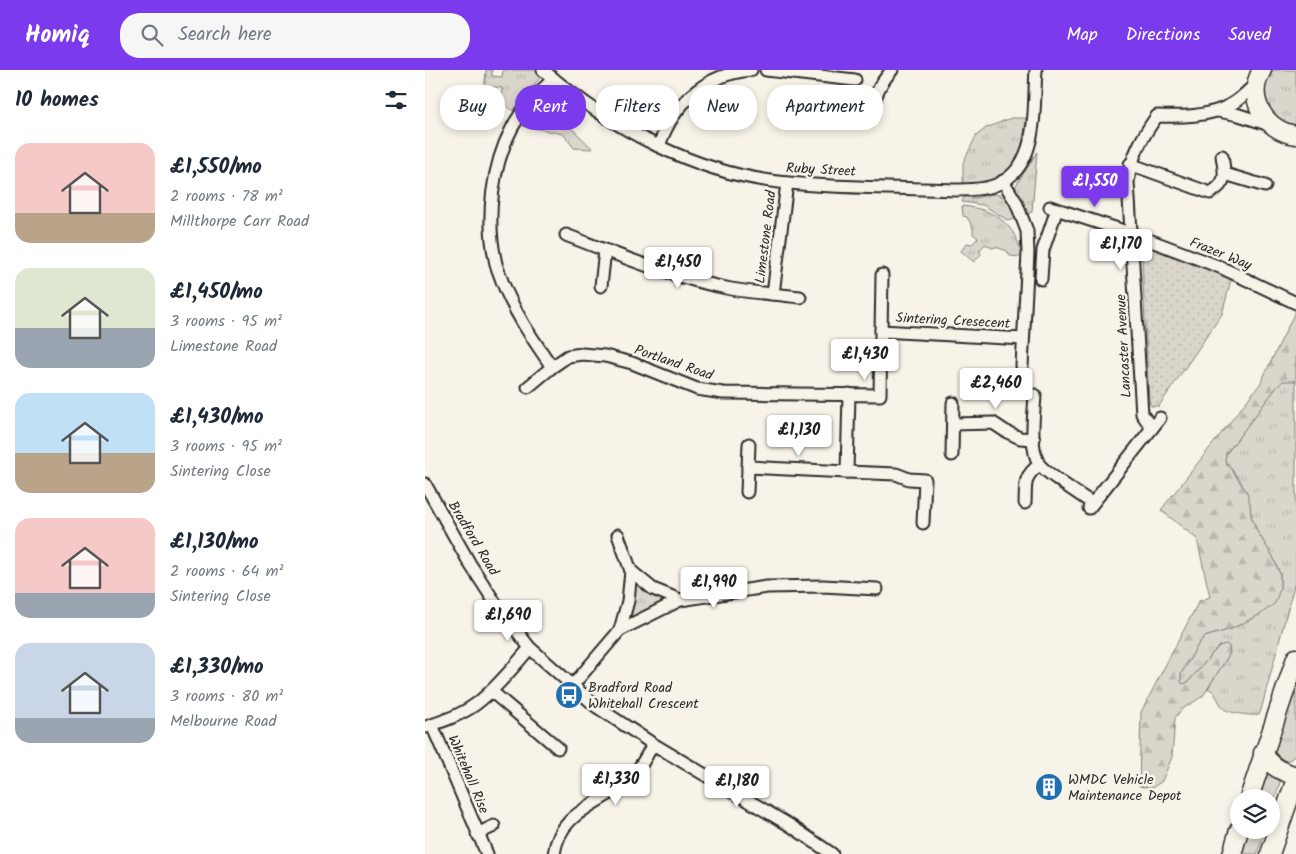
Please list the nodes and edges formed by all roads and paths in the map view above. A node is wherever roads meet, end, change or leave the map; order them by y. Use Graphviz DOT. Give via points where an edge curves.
graph roads {
  1 [pos="543,70"];
  2 [pos="751,70"];
  3 [pos="766,70"];
  4 [pos="892,70"];
  5 [pos="1035,70"];
  6 [pos="723,73"];
  7 [pos="1260,76"];
  8 [pos="554,79"];
  9 [pos="855,80"];
  10 [pos="880,85"];
  11 [pos="1216,111"];
  12 [pos="1271,125"];
  13 [pos="1296,135"];
  14 [pos="659,146"];
  15 [pos="1222,156"];
  16 [pos="1130,164"];
  17 [pos="1225,174"];
  18 [pos="1003,181"];
  19 [pos="787,184"];
  20 [pos="1265,186"];
  21 [pos="1133,234"];
  22 [pos="566,235"];
  23 [pos="605,250"];
  24 [pos="883,275"];
  25 [pos="1041,279"];
  26 [pos="601,286"];
  27 [pos="773,294"];
  28 [pos="800,297"];
  29 [pos="1296,303"];
  30 [pos="881,331"];
  31 [pos="1023,339"];
  32 [pos="553,366"];
  33 [pos="1022,366"];
  34 [pos="528,387"];
  35 [pos="849,394"];
  36 [pos="1035,395"];
  37 [pos="953,403"];
  38 [pos="1160,418"];
  39 [pos="953,424"];
  40 [pos="1152,428"];
  41 [pos="1034,439"];
  42 [pos="749,444"];
  43 [pos="951,455"];
  44 [pos="1039,465"];
  45 [pos="748,467"];
  46 [pos="847,472"];
  47 [pos="425,484"];
  48 [pos="747,492"];
  49 [pos="1025,503"];
  50 [pos="923,523"];
  51 [pos="618,535"];
  52 [pos="631,571"];
  53 [pos="877,589"];
  54 [pos="680,600"];
  55 [pos="620,630"];
  56 [pos="531,648"];
  57 [pos="1296,658"];
  58 [pos="573,685"];
  59 [pos="491,691"];
  60 [pos="429,726"];
  61 [pos="653,744"];
  62 [pos="558,748"];
  63 [pos="1263,753"];
  64 [pos="1296,778"];
  65 [pos="1252,789"];
  66 [pos="494,826"];
  67 [pos="477,834"];
  68 [pos="1236,839"];
  69 [pos="487,854"];
  70 [pos="554,854"];
  71 [pos="833,854"];
  72 [pos="1232,854"];
  73 [pos="1270,854"];
  1 -- 8 [label="street, Ruby Street"];
  2 -- 6 [label="street"];
  3 -- 9 [label="street"];
  4 -- 10 [label="street"];
  5 -- 18 [label="street, Ruby Street" via="1030,142 1020,166"];
  6 -- 14 [label="street" via="680,106"];
  7 -- 11 [label="street" via="1233,103"];
  7 -- 12 [label="highway" via="1257,100"];
  8 -- 14 [label="street, Ruby Street" via="591,107"];
  8 -- 32 [label="street" via="531,100 505,141 494,184 492,214 495,260 508,296 524,328"];
  11 -- 12 [label="street"];
  11 -- 16 [label="street, Lancaster Avenue" via="1157,116"];
  12 -- 13 [label="highway" via="1286,134"];
  14 -- 19 [label="street, Ruby Street" via="681,158 735,174"];
  15 -- 17 [label="street"];
  16 -- 17 [label="street" via="1210,193 1223,182"];
  16 -- 21 [label="street, Lancaster Avenue"];
  17 -- 20 [label="street"];
  18 -- 19 [label="street, Ruby Street" via="993,186 955,190"];
  18 -- 31 [label="street, Sintering Cresecent" via="1016,202 1027,231"];
  19 -- 27 [label="street, Limestone Road"];
  21 -- 25 [label="street, Frazer Way" via="1053,208 1043,250"];
  21 -- 29 [label="street, Frazer Way" via="1220,267"];
  21 -- 40 [label="street, Lancaster Avenue" via="1142,414"];
  22 -- 23 [label="street, Limestone Road"];
  23 -- 26 [label="street"];
  23 -- 27 [label="street, Limestone Road" via="691,279"];
  24 -- 30 [label="street"];
  27 -- 28 [label="street, Limestone Road"];
  30 -- 31 [label="street, Sintering Cresecent"];
  30 -- 35 [label="street, Portland Road" via="880,395"];
  31 -- 33 [label="street, Sintering Cresecent"];
  32 -- 34 [label="street, Portland Road"];
  32 -- 35 [label="street, Portland Road" via="568,356 605,356 632,363 697,390 723,394"];
  35 -- 46 [label="street"];
  36 -- 41 [label="street"];
  37 -- 39 [label="street"];
  38 -- 40 [label="street"];
  39 -- 41 [label="street" via="993,423 1020,438"];
  39 -- 43 [label="street"];
  40 -- 44 [label="street" via="1090,506"];
  41 -- 44 [label="street"];
  42 -- 45 [label="street"];
  44 -- 49 [label="street" via="1026,480"];
  45 -- 46 [label="street"];
  45 -- 48 [label="street"];
  46 -- 50 [label="street" via="896,474 925,480"];
  47 -- 56 [label="street, Bradford Road" via="470,564"];
  51 -- 52 [label="street"];
  52 -- 54 [label="street" via="653,589"];
  52 -- 55 [label="street" via="628,601"];
  53 -- 54 [label="street" via="767,587"];
  54 -- 55 [label="street"];
  55 -- 58 [label="street"];
  56 -- 58 [label="street, Bradford Road"];
  56 -- 59 [label="street, Whitehall Rise"];
  57 -- 63 [label="highway"];
  58 -- 61 [label="street, Bradford Road" via="597,707"];
  59 -- 60 [label="street, Whitehall Rise" via="457,715"];
  59 -- 62 [label="street"];
  60 -- 67 [label="street, Whitehall Rise"];
  61 -- 70 [label="street" via="629,780 573,816 560,830"];
  61 -- 71 [label="street, Bradford Road"];
  63 -- 64 [label="highway" via="1271,766"];
  63 -- 65 [label="highway"];
  64 -- 73 [label="highway"];
  66 -- 67 [label="street, Whitehall Rise"];
  67 -- 69 [label="street, Whitehall Rise"];
  68 -- 72 [label="highway"];
}
